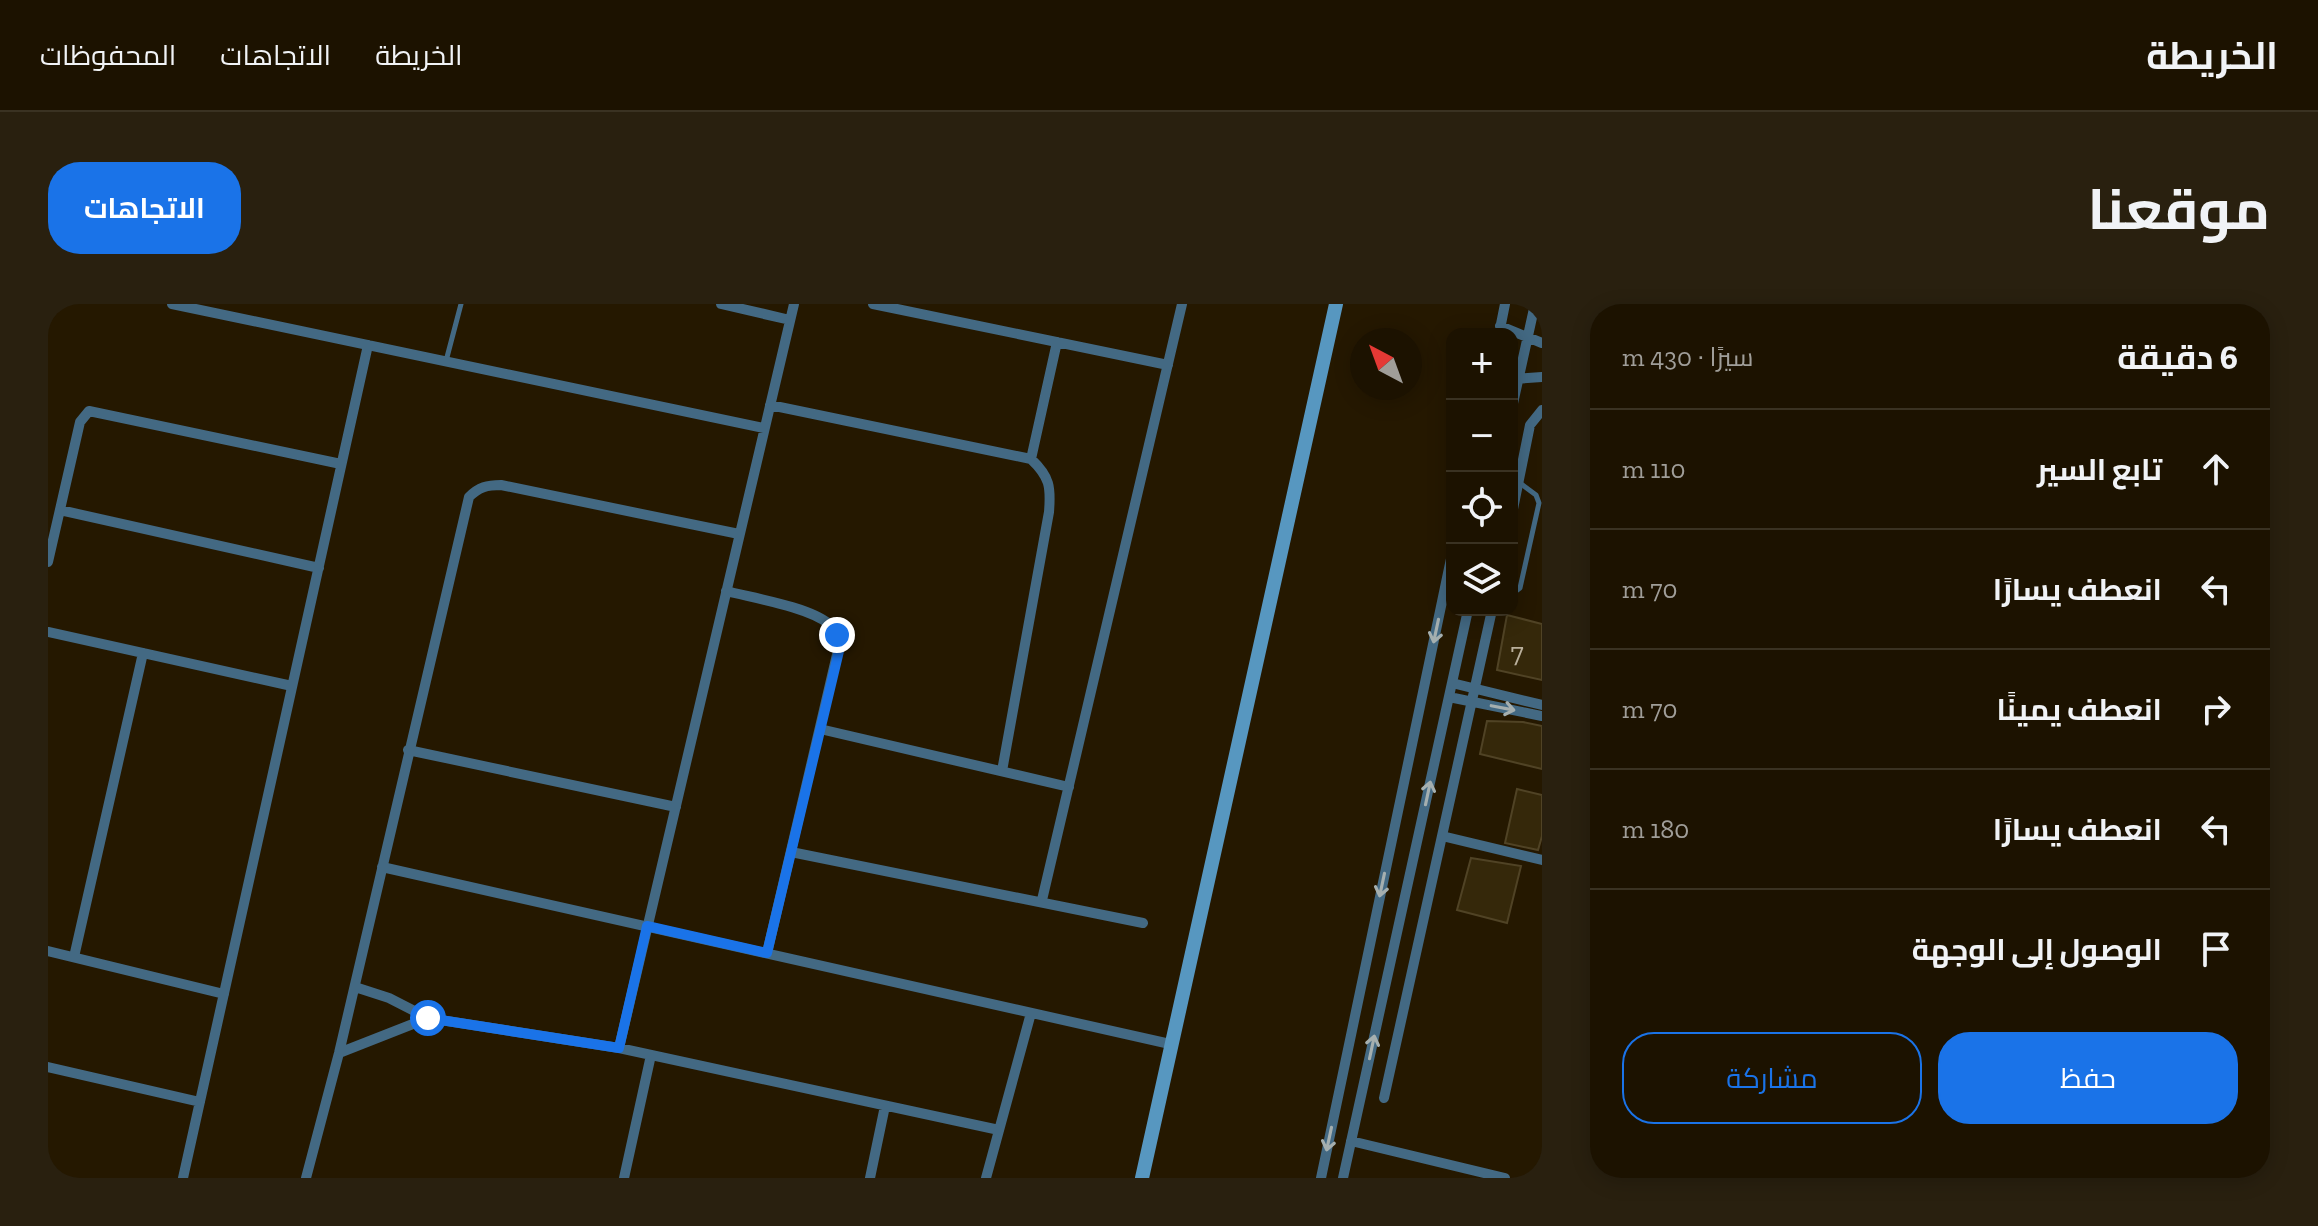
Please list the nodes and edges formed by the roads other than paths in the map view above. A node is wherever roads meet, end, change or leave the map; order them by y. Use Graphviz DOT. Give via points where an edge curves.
graph roads {
  1 [pos="172,304"];
  2 [pos="461,304"];
  3 [pos="721,304"];
  4 [pos="794,304"];
  5 [pos="873,304"];
  6 [pos="1182,304"];
  7 [pos="1336,304"];
  8 [pos="1505,304"];
  9 [pos="1535,304"];
  10 [pos="914,308"];
  11 [pos="790,320"];
  12 [pos="1499,328"];
  13 [pos="1518,335"];
  14 [pos="1527,337"];
  15 [pos="1057,342"];
  16 [pos="1542,343"];
  17 [pos="368,345"];
  18 [pos="446,362"];
  19 [pos="1168,365"];
  20 [pos="1518,368"];
  21 [pos="1542,377"];
  22 [pos="1518,379"];
  23 [pos="770,405"];
  24 [pos="1542,410"];
  25 [pos="764,428"];
  26 [pos="1031,459"];
  27 [pos="341,464"];
  28 [pos="1519,482"];
  29 [pos="1518,487"];
  30 [pos="60,510"];
  31 [pos="739,534"];
  32 [pos="48,562"];
  33 [pos="319,568"];
  34 [pos="1446,583"];
  35 [pos="1518,590"];
  36 [pos="726,591"];
  37 [pos="1467,616"];
  38 [pos="1491,616"];
  39 [pos="48,632"];
  40 [pos="143,653"];
  41 [pos="1452,683"];
  42 [pos="292,686"];
  43 [pos="1473,696"];
  44 [pos="1449,697"];
  45 [pos="1542,705"];
  46 [pos="1542,716"];
  47 [pos="820,729"];
  48 [pos="408,750"];
  49 [pos="1002,771"];
  50 [pos="1069,787"];
  51 [pos="676,807"];
  52 [pos="1442,836"];
  53 [pos="791,852"];
  54 [pos="1542,860"];
  55 [pos="382,867"];
  56 [pos="1042,900"];
  57 [pos="1143,923"];
  58 [pos="647,926"];
  59 [pos="48,951"];
  60 [pos="767,953"];
  61 [pos="74,957"];
  62 [pos="355,987"];
  63 [pos="224,994"];
  64 [pos="1031,1013"];
  65 [pos="428,1018"];
  66 [pos="1170,1044"];
  67 [pos="619,1048"];
  68 [pos="339,1053"];
  69 [pos="651,1055"];
  70 [pos="48,1067"];
  71 [pos="1384,1098"];
  72 [pos="200,1102"];
  73 [pos="885,1106"];
  74 [pos="999,1130"];
  75 [pos="1351,1141"];
  76 [pos="183,1178"];
  77 [pos="306,1178"];
  78 [pos="624,1178"];
  79 [pos="870,1178"];
  80 [pos="986,1178"];
  81 [pos="1142,1178"];
  82 [pos="1321,1178"];
  83 [pos="1343,1178"];
  84 [pos="1505,1178"];
  1 -- 17 [label="street"];
  2 -- 18 [label="lane"];
  3 -- 11 [label="street"];
  4 -- 11 [label="street"];
  5 -- 10 [label="street"];
  6 -- 19 [label="street"];
  7 -- 66 [label="street"];
  8 -- 12 [label="street"];
  9 -- 14 [label="street"];
  10 -- 15 [label="street"];
  11 -- 23 [label="street"];
  13 -- 14 [label="street"];
  14 -- 16 [label="street"];
  14 -- 20 [label="street"];
  15 -- 19 [label="street"];
  15 -- 26 [label="street"];
  17 -- 18 [label="street"];
  17 -- 27 [label="street"];
  18 -- 25 [label="street"];
  19 -- 50 [label="street"];
  21 -- 22 [label="street"];
  23 -- 25 [label="street"];
  23 -- 26 [label="street"];
  24 -- 28 [label="street" via="1530,425"];
  25 -- 31 [label="street"];
  26 -- 49 [label="street" via="1045,472 1051,492"];
  27 -- 30 [label="street" via="94,410 80,422"];
  27 -- 33 [label="street"];
  28 -- 29 [label="street"];
  28 -- 35 [label="lane" via="1539,503"];
  30 -- 32 [label="street"];
  30 -- 33 [label="street"];
  31 -- 36 [label="street"];
  31 -- 48 [label="street" via="501,485 476,489 465,506"];
  33 -- 42 [label="street"];
  34 -- 82 [label="street, one-way"];
  36 -- 47 [label="street" via="811,614 834,630 839,651"];
  36 -- 51 [label="street"];
  37 -- 41 [label="street"];
  38 -- 43 [label="street"];
  39 -- 40 [label="street"];
  40 -- 42 [label="street"];
  40 -- 61 [label="street"];
  41 -- 43 [label="street"];
  41 -- 44 [label="street"];
  42 -- 63 [label="street"];
  43 -- 44 [label="street"];
  43 -- 45 [label="street"];
  43 -- 46 [label="street, one-way"];
  43 -- 52 [label="street"];
  75 -- 44 [label="street, one-way"];
  47 -- 49 [label="street"];
  47 -- 53 [label="street"];
  48 -- 51 [label="street"];
  48 -- 55 [label="street"];
  49 -- 50 [label="street"];
  50 -- 56 [label="street"];
  51 -- 58 [label="street"];
  52 -- 54 [label="street"];
  52 -- 71 [label="street" via="1422,946"];
  53 -- 56 [label="street"];
  53 -- 60 [label="street"];
  55 -- 58 [label="street"];
  55 -- 62 [label="street"];
  56 -- 57 [label="street"];
  58 -- 60 [label="street"];
  58 -- 67 [label="street"];
  59 -- 61 [label="street"];
  60 -- 64 [label="street"];
  61 -- 63 [label="street"];
  62 -- 65 [label="street"];
  62 -- 68 [label="street"];
  63 -- 72 [label="street"];
  64 -- 66 [label="street"];
  64 -- 74 [label="street"];
  65 -- 67 [label="street"];
  65 -- 68 [label="street"];
  66 -- 81 [label="street"];
  67 -- 69 [label="street"];
  68 -- 77 [label="street"];
  69 -- 73 [label="street"];
  69 -- 78 [label="street"];
  70 -- 72 [label="street"];
  72 -- 76 [label="street"];
  73 -- 74 [label="street"];
  73 -- 79 [label="street"];
  74 -- 80 [label="street"];
  75 -- 83 [label="street"];
  75 -- 84 [label="street"];
}
